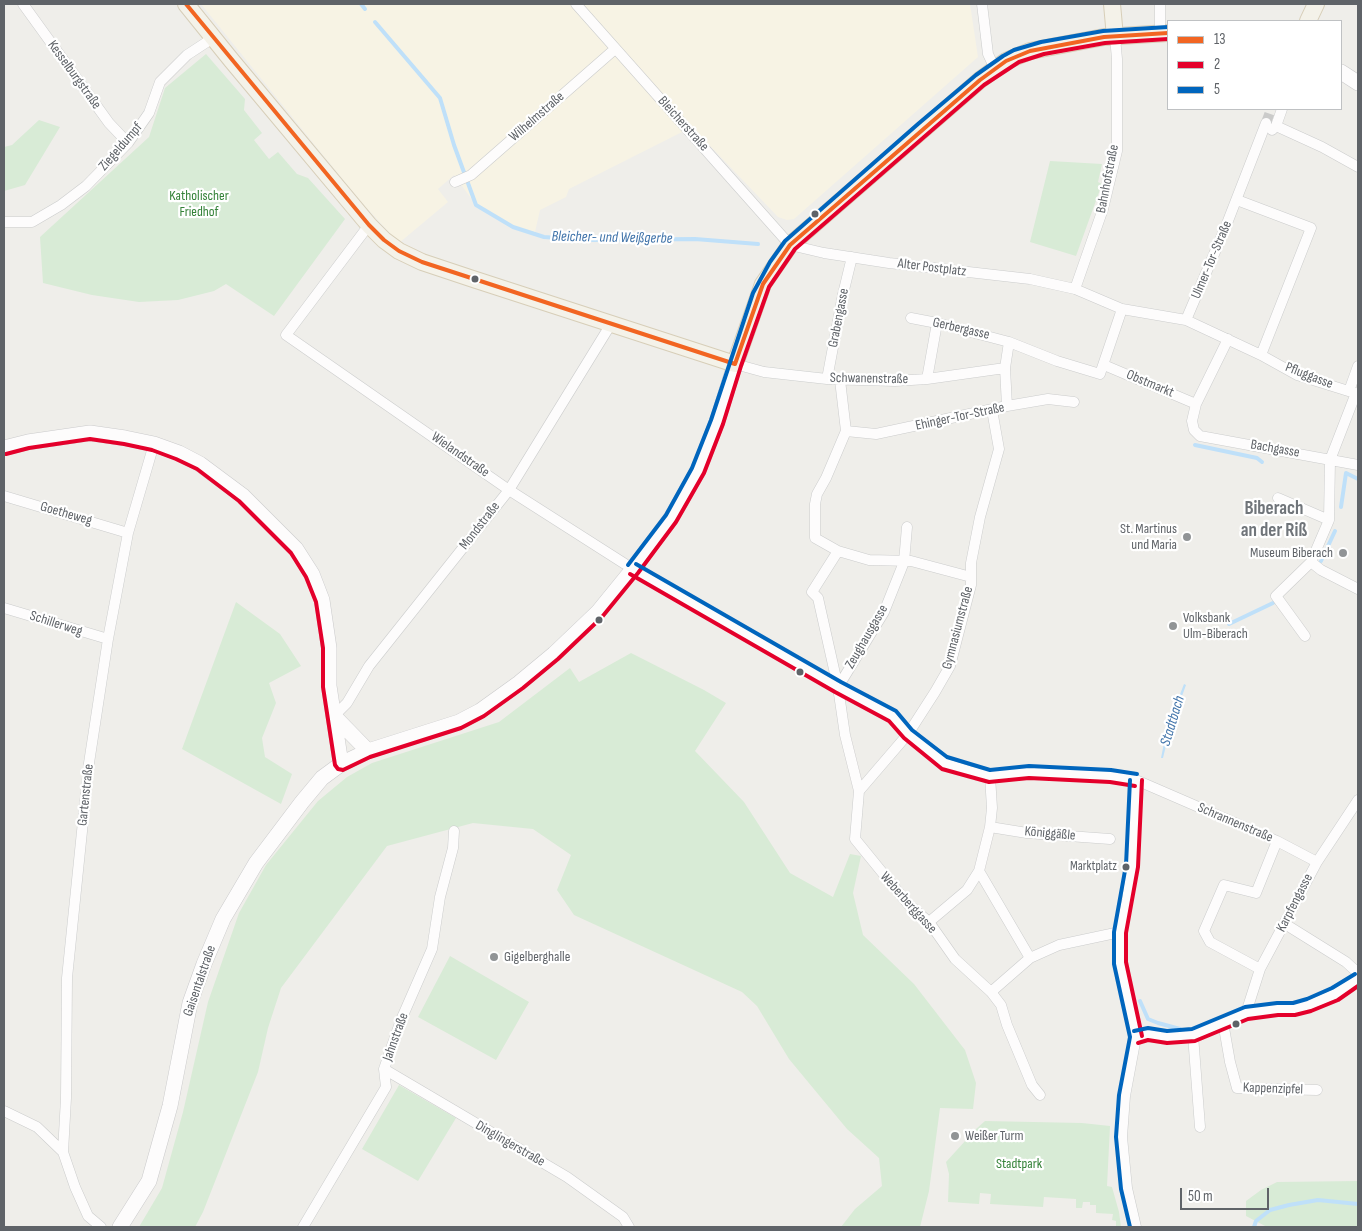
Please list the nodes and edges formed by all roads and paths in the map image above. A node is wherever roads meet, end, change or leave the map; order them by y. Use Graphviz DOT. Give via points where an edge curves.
graph roads {
  1 [pos="23,4"];
  2 [pos="186,4"];
  3 [pos="576,4"];
  4 [pos="982,4"];
  5 [pos="1112,4"];
  6 [pos="1160,4"];
  7 [pos="1316,4"];
  8 [pos="1308,20"];
  9 [pos="1164,33"];
  10 [pos="1116,37"];
  11 [pos="213,38"];
  12 [pos="615,48"];
  13 [pos="995,69"];
  14 [pos="1342,73"];
  15 [pos="1358,83"];
  16 [pos="1281,110"];
  17 [pos="1271,125"];
  18 [pos="128,143"];
  19 [pos="1358,168"];
  20 [pos="455,182"];
  21 [pos="1237,200"];
  22 [pos="4,222"];
  23 [pos="369,225"];
  24 [pos="790,245"];
  25 [pos="852,257"];
  26 [pos="1075,289"];
  27 [pos="1122,309"];
  28 [pos="911,318"];
  29 [pos="1186,320"];
  30 [pos="937,323"];
  31 [pos="611,324"];
  32 [pos="1228,340"];
  33 [pos="1009,342"];
  34 [pos="1261,355"];
  35 [pos="735,364"];
  36 [pos="1358,366"];
  37 [pos="1005,368"];
  38 [pos="1102,369"];
  39 [pos="827,379"];
  40 [pos="927,379"];
  41 [pos="840,380"];
  42 [pos="1355,393"];
  43 [pos="1074,402"];
  44 [pos="1196,404"];
  45 [pos="1007,406"];
  46 [pos="992,410"];
  47 [pos="846,432"];
  48 [pos="154,444"];
  49 [pos="4,448"];
  50 [pos="1330,460"];
  51 [pos="1358,465"];
  52 [pos="509,490"];
  53 [pos="4,496"];
  54 [pos="1278,498"];
  55 [pos="1330,520"];
  56 [pos="907,527"];
  57 [pos="128,533"];
  58 [pos="838,551"];
  59 [pos="904,562"];
  60 [pos="1311,562"];
  61 [pos="634,569"];
  62 [pos="970,576"];
  63 [pos="1358,589"];
  64 [pos="4,608"];
  65 [pos="1305,636"];
  66 [pos="108,639"];
  67 [pos="838,687"];
  68 [pos="334,716"];
  69 [pos="908,734"];
  70 [pos="368,751"];
  71 [pos="340,764"];
  72 [pos="990,776"];
  73 [pos="1136,780"];
  74 [pos="859,791"];
  75 [pos="1358,800"];
  76 [pos="990,827"];
  77 [pos="454,832"];
  78 [pos="1110,839"];
  79 [pos="1277,841"];
  80 [pos="1317,862"];
  81 [pos="979,871"];
  82 [pos="929,922"];
  83 [pos="1285,924"];
  84 [pos="1120,932"];
  85 [pos="1030,958"];
  86 [pos="1260,968"];
  87 [pos="1358,973"];
  88 [pos="1358,979"];
  89 [pos="991,992"];
  90 [pos="1246,1013"];
  91 [pos="1223,1022"];
  92 [pos="1193,1035"];
  93 [pos="1136,1036"];
  94 [pos="384,1069"];
  95 [pos="1317,1090"];
  96 [pos="1040,1095"];
  97 [pos="4,1111"];
  98 [pos="1200,1126"];
  99 [pos="63,1152"];
  100 [pos="101,1227"];
  101 [pos="120,1227"];
  102 [pos="303,1227"];
  103 [pos="629,1227"];
  104 [pos="1136,1227"];
  1 -- 18 [label="street, Kesselburgstraße" via="109,123"];
  2 -- 11 [label="main road"];
  3 -- 12 [label="street, Bleicherstraße"];
  4 -- 13 [label="street" via="988,54"];
  5 -- 10 [label="main road, Bahnhofstraße"];
  6 -- 9 [label="street"];
  7 -- 8 [label="main road"];
  9 -- 10 [label="main road"];
  10 -- 13 [label="main road" via="1030,51"];
  10 -- 26 [label="street, Bahnhofstraße" via="1117,151 1103,209"];
  11 -- 18 [label="street, Ziegeldumpf" via="187,55 160,82 149,113"];
  11 -- 23 [label="main road"];
  12 -- 20 [label="street, Wilhelmstraße" via="471,175"];
  12 -- 24 [label="street, Bleicherstraße"];
  13 -- 24 [label="main road"];
  14 -- 15 [label="main road"];
  16 -- 17 [label="street, Ulmer-Tor-Straße"];
  17 -- 19 [label="street" via="1322,147"];
  17 -- 21 [label="street, Ulmer-Tor-Straße" via="1258,142"];
  18 -- 22 [label="street, Ziegeldumpf" via="86,186 61,205 32,222"];
  21 -- 29 [label="street, Ulmer-Tor-Straße"];
  21 -- 34 [label="street" via="1311,228"];
  23 -- 31 [label="main road" via="384,240 416,259"];
  23 -- 52 [label="street, Wielandstraße" via="286,335"];
  24 -- 25 [label="street, Alter Postplatz"];
  24 -- 35 [label="main road" via="763,284"];
  25 -- 26 [label="street, Alter Postplatz" via="1022,278"];
  25 -- 39 [label="street, Grabengasse"];
  26 -- 27 [label="street, Alter Postplatz"];
  27 -- 29 [label="street, Pfluggasse"];
  27 -- 38 [label="street"];
  28 -- 30 [label="street, Gerbergasse"];
  29 -- 32 [label="street, Pfluggasse"];
  30 -- 33 [label="street, Gerbergasse"];
  30 -- 40 [label="street"];
  31 -- 35 [label="main road"];
  31 -- 52 [label="street, Mondstraße"];
  32 -- 34 [label="street, Pfluggasse"];
  32 -- 44 [label="street"];
  33 -- 37 [label="street"];
  33 -- 38 [label="street" via="1057,361"];
  34 -- 42 [label="street, Pfluggasse" via="1297,375"];
  35 -- 39 [label="street, Schwanenstraße" via="764,372"];
  35 -- 61 [label="main road, Gaisentalstraße" via="698,471 672,518"];
  36 -- 42 [label="street"];
  37 -- 40 [label="street, Schwanenstraße"];
  37 -- 45 [label="street"];
  38 -- 44 [label="street, Obstmarkt"];
  39 -- 41 [label="street, Schwanenstraße"];
  40 -- 41 [label="street, Schwanenstraße"];
  41 -- 47 [label="street"];
  42 -- 50 [label="street"];
  43 -- 45 [label="street, Ehinger-Tor-Straße" via="1048,400"];
  44 -- 50 [label="street, Bachgasse" via="1192,421 1200,436"];
  45 -- 46 [label="street, Ehinger-Tor-Straße"];
  46 -- 47 [label="street, Ehinger-Tor-Straße" via="876,434"];
  46 -- 62 [label="street, Gymnasiumstraße" via="999,449 980,517"];
  47 -- 58 [label="street" via="816,494 815,504 815,538"];
  48 -- 49 [label="main road" via="90,433"];
  48 -- 57 [label="street, Gartenstraße"];
  48 -- 68 [label="main road" via="200,464 229,485 296,549 312,574 322,600"];
  50 -- 51 [label="street, Bachgasse"];
  50 -- 55 [label="street"];
  52 -- 61 [label="street, Wielandstraße"];
  52 -- 68 [label="street, Mondstraße" via="369,666 347,703"];
  53 -- 57 [label="street, Goetheweg"];
  54 -- 55 [label="street"];
  55 -- 60 [label="street"];
  56 -- 59 [label="street, Zeughausgasse"];
  57 -- 66 [label="street, Gartenstraße"];
  58 -- 59 [label="street" via="869,560"];
  58 -- 67 [label="street, Weberberggasse" via="812,592 818,598"];
  59 -- 62 [label="street" via="912,561"];
  59 -- 67 [label="street, Zeughausgasse" via="884,612"];
  60 -- 63 [label="street"];
  60 -- 65 [label="street" via="1276,596"];
  61 -- 67 [label="street, Wielandstraße"];
  61 -- 70 [label="main road, Gaisentalstraße" via="581,629 519,683 480,710 459,722"];
  62 -- 69 [label="street, Gymnasiumstraße" via="971,585 950,666"];
  64 -- 66 [label="street, Schillerweg"];
  66 -- 99 [label="street, Gartenstraße" via="89,763 67,978"];
  67 -- 69 [label="street, Wielandstraße" via="893,716"];
  67 -- 74 [label="street, Weberberggasse" via="845,735"];
  68 -- 70 [label="main road"];
  68 -- 71 [label="main road"];
  69 -- 72 [label="street, Wielandstraße" via="944,763"];
  69 -- 74 [label="street, Gymnasiumstraße"];
  70 -- 71 [label="main road, Gaisentalstraße"];
  71 -- 101 [label="main road, Gaisentalstraße" via="322,778 256,862 223,919 190,1003 170,1106 149,1181"];
  72 -- 73 [label="street" via="1029,772"];
  72 -- 76 [label="street"];
  73 -- 79 [label="street, Schrannenstraße"];
  73 -- 84 [label="street" via="1132,866"];
  74 -- 82 [label="street, Weberberggasse" via="855,839 908,904"];
  75 -- 80 [label="street, Karpfengasse"];
  76 -- 78 [label="street, Königgäßle"];
  76 -- 81 [label="street"];
  77 -- 94 [label="street, Jahnstraße" via="432,949"];
  79 -- 80 [label="street, Schrannenstraße"];
  79 -- 86 [label="street" via="1256,893 1224,885 1204,931 1210,942"];
  80 -- 83 [label="street, Karpfengasse"];
  81 -- 82 [label="street" via="967,890"];
  81 -- 85 [label="street"];
  82 -- 89 [label="street, Weberberggasse" via="955,959"];
  83 -- 86 [label="street, Karpfengasse"];
  83 -- 87 [label="street"];
  84 -- 85 [label="street" via="1059,945"];
  84 -- 93 [label="street" via="1120,962"];
  85 -- 89 [label="street"];
  86 -- 90 [label="street, Karpfengasse"];
  88 -- 90 [label="street" via="1309,1005"];
  89 -- 96 [label="street, Weberberggasse" via="1001,1005 1032,1085"];
  90 -- 91 [label="street"];
  91 -- 92 [label="street"];
  91 -- 95 [label="street, Kappenzipfel" via="1237,1088"];
  92 -- 93 [label="street" via="1167,1038 1148,1034"];
  92 -- 98 [label="street"];
  93 -- 104 [label="street" via="1124,1096 1122,1137 1125,1174"];
  94 -- 102 [label="street, Jahnstraße" via="386,1087"];
  94 -- 103 [label="street, Dinglingerstraße" via="567,1177 623,1218"];
  97 -- 99 [label="street" via="37,1128"];
  99 -- 100 [label="street" via="88,1216"];
}
